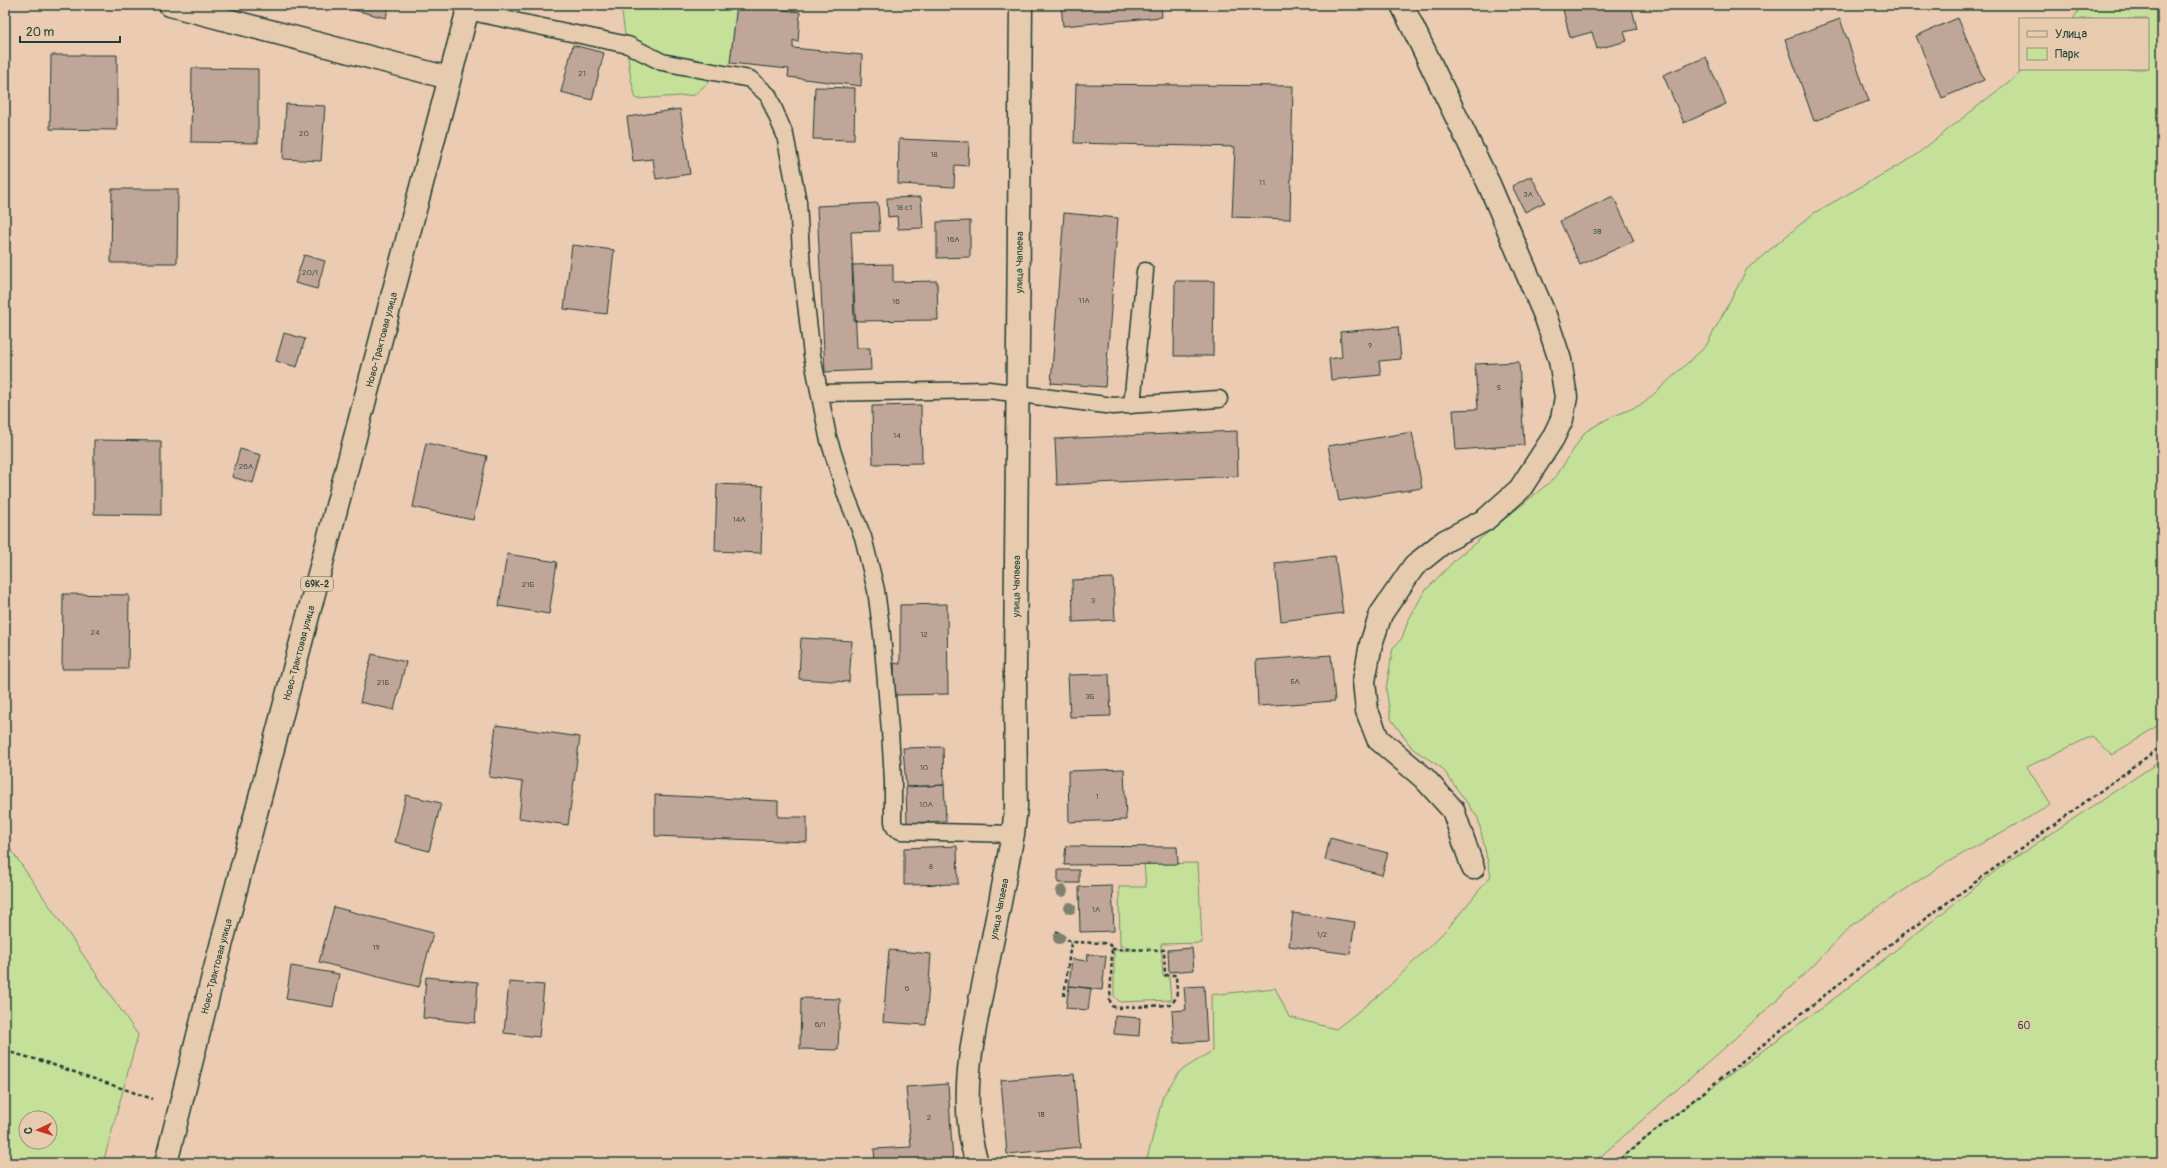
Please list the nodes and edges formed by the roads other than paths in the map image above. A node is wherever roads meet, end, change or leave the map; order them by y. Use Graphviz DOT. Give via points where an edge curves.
graph roads {
  1 [pos="170,5"];
  2 [pos="1022,5"];
  3 [pos="1402,5"];
  4 [pos="468,8"];
  5 [pos="449,78"];
  6 [pos="1145,271"];
  7 [pos="820,393"];
  8 [pos="1018,395"];
  9 [pos="1219,400"];
  10 [pos="1132,405"];
  11 [pos="1013,834"];
  12 [pos="1473,868"];
  13 [pos="166,1163"];
  14 [pos="977,1163"];
  1 -- 5 [label="street"];
  2 -- 8 [label="street, улица Чапаева"];
  3 -- 12 [label="street" via="1489,184 1546,318 1560,360 1566,397 1562,419 1554,438 1520,489 1485,520 1445,541 1414,566 1381,614 1370,644 1364,681 1367,711 1378,739 1424,778 1453,810"];
  4 -- 5 [label="street, Ново-Трактовая улица / 69К-2"];
  4 -- 7 [label="lane" via="628,44 662,62 750,78 768,95 785,135 798,202 802,270 812,355"];
  5 -- 13 [label="street, Ново-Трактовая улица / 69К-2"];
  6 -- 10 [label="lane"];
  7 -- 8 [label="lane" via="989,390"];
  7 -- 11 [label="lane" via="828,437 846,495 863,537 876,590 883,643 895,828 901,831"];
  8 -- 10 [label="lane" via="1113,406"];
  8 -- 11 [label="street, улица Чапаева" via="1016,807"];
  9 -- 10 [label="lane"];
  11 -- 14 [label="street, улица Чапаева" via="970,1056 970,1142"];
}
